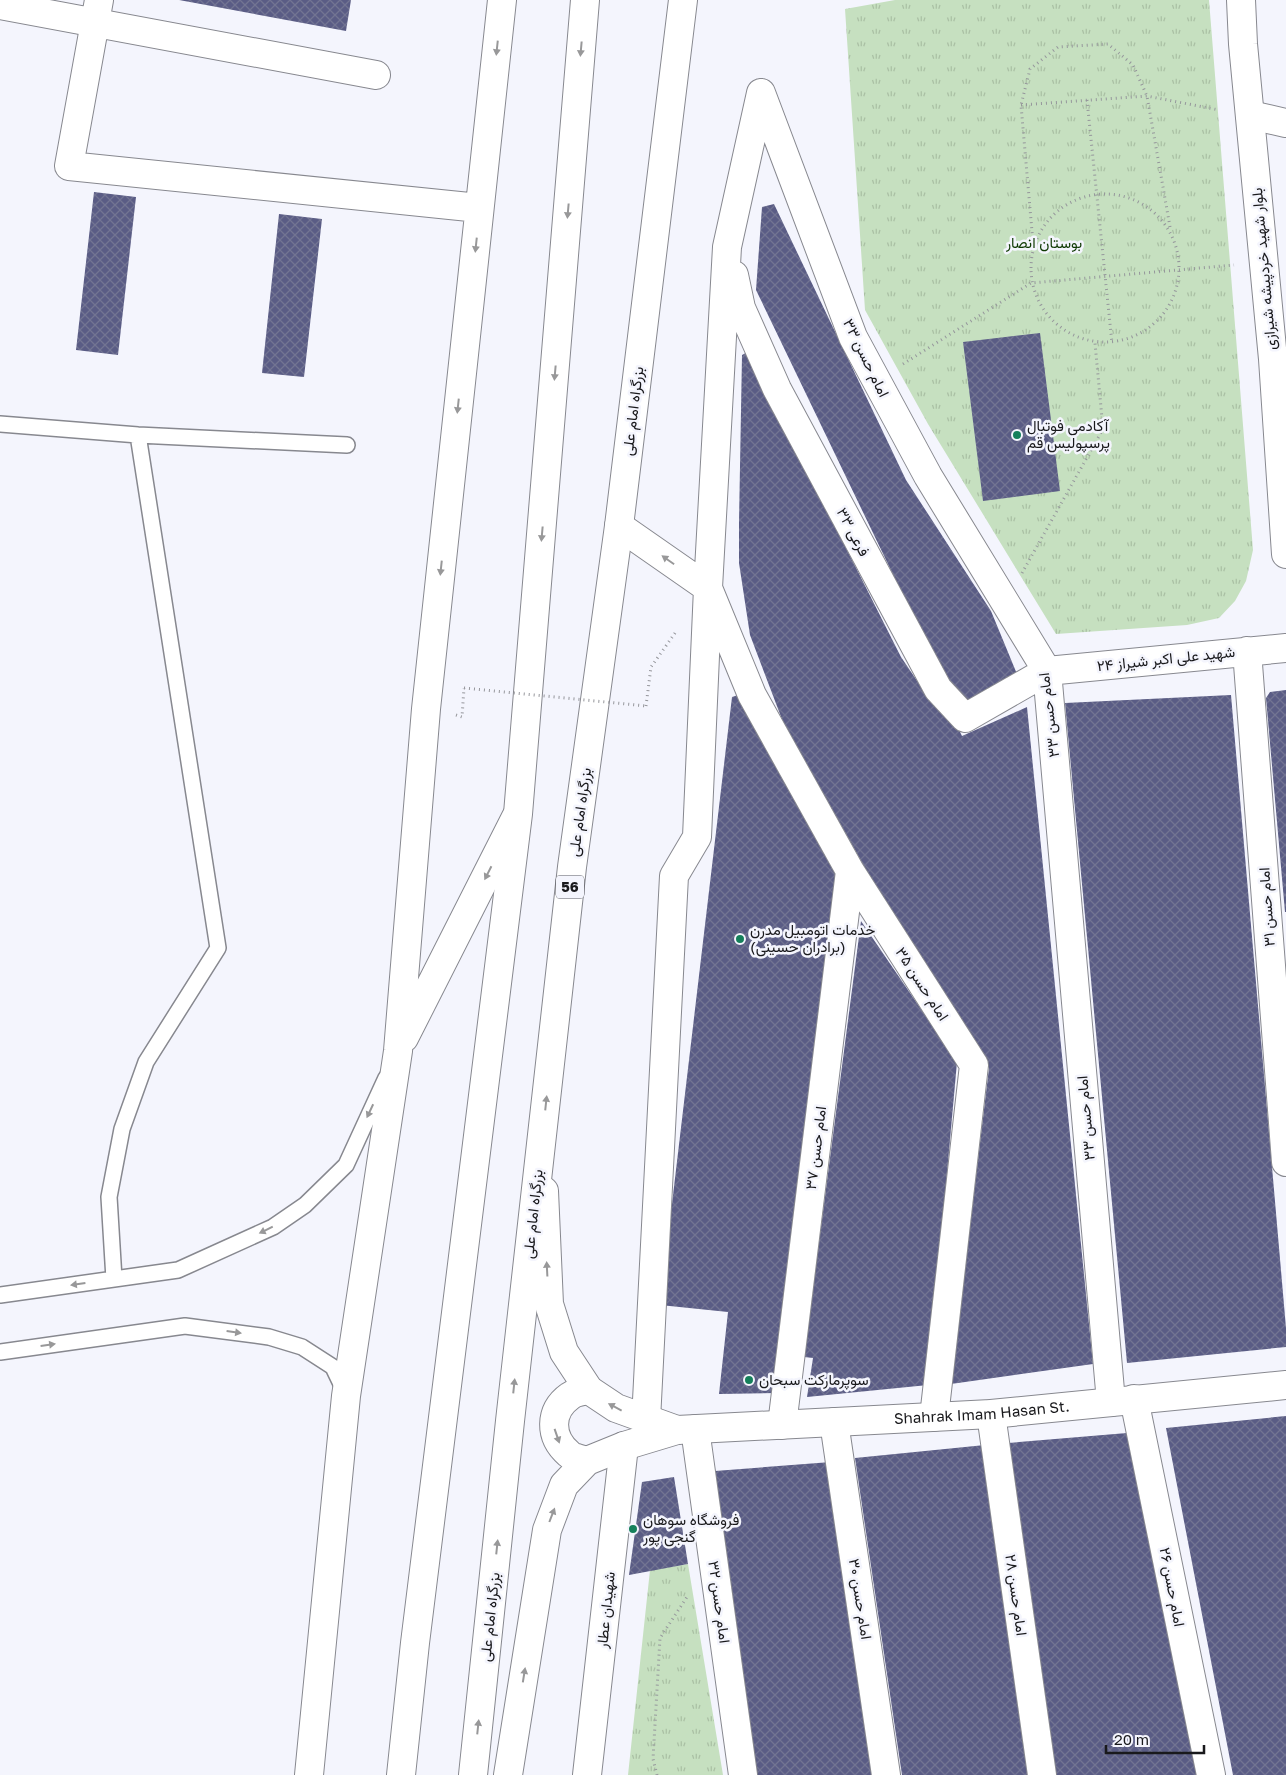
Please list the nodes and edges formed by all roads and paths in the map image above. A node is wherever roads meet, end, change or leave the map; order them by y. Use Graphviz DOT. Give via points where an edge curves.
graph roads {
  1 [pos="502,0"];
  2 [pos="586,0"];
  3 [pos="683,0"];
  4 [pos="1241,0"];
  5 [pos="1254,0"];
  6 [pos="0,5"];
  7 [pos="97,11"];
  8 [pos="1243,44"];
  9 [pos="376,75"];
  10 [pos="1147,96"];
  11 [pos="1088,100"];
  12 [pos="1021,105"];
  13 [pos="1250,115"];
  14 [pos="1286,123"];
  15 [pos="1096,191"];
  16 [pos="479,208"];
  17 [pos="1170,228"];
  18 [pos="1033,243"];
  19 [pos="727,247"];
  20 [pos="1264,262"];
  21 [pos="1180,270"];
  22 [pos="1031,283"];
  23 [pos="1095,343"];
  24 [pos="1112,343"];
  25 [pos="1279,352"];
  26 [pos="877,381"];
  27 [pos="0,424"];
  28 [pos="138,435"];
  29 [pos="347,445"];
  30 [pos="619,526"];
  31 [pos="1286,554"];
  32 [pos="708,588"];
  33 [pos="1005,602"];
  34 [pos="1286,648"];
  35 [pos="1248,651"];
  36 [pos="651,666"];
  37 [pos="1047,671"];
  38 [pos="462,717"];
  39 [pos="518,814"];
  40 [pos="850,872"];
  41 [pos="398,1051"];
  42 [pos="542,1144"];
  43 [pos="1286,1162"];
  44 [pos="114,1279"];
  45 [pos="0,1295"];
  46 [pos="0,1352"];
  47 [pos="1286,1385"];
  48 [pos="589,1390"];
  49 [pos="346,1396"];
  50 [pos="1123,1400"];
  51 [pos="990,1414"];
  52 [pos="934,1417"];
  53 [pos="646,1420"];
  54 [pos="834,1422"];
  55 [pos="782,1425"];
  56 [pos="686,1430"];
  57 [pos="624,1446"];
  58 [pos="587,1461"];
  59 [pos="713,1557"];
  60 [pos="310,1775"];
  61 [pos="401,1775"];
  62 [pos="473,1775"];
  63 [pos="508,1775"];
  64 [pos="587,1775"];
  65 [pos="656,1775"];
  66 [pos="743,1775"];
  67 [pos="886,1775"];
  68 [pos="1042,1775"];
  69 [pos="1211,1775"];
  1 -- 16 [label="main road, one-way"];
  2 -- 39 [label="main road, one-way"];
  3 -- 30 [label="main road, بزرگراه امام علی / 56"];
  4 -- 8 [label="main road, بلوار شهید خردپیشه شیرازی"];
  5 -- 8 [label="main road, بلوار شهید خردپیشه شیرازی"];
  6 -- 7 [label="main road"];
  7 -- 9 [label="main road"];
  7 -- 16 [label="main road" via="69,166"];
  8 -- 13 [label="main road, بلوار شهید خردپیشه شیرازی"];
  10 -- 11 [label="path"];
  10 -- 12 [label="path" via="1133,65 1108,44 1058,47 1030,69"];
  10 -- 13 [label="path"];
  10 -- 17 [label="path"];
  11 -- 12 [label="path"];
  11 -- 15 [label="path"];
  12 -- 18 [label="path"];
  13 -- 14 [label="main road"];
  13 -- 20 [label="main road, بلوار شهید خردپیشه شیرازی"];
  15 -- 17 [label="path" via="1138,199"];
  15 -- 18 [label="path" via="1057,208"];
  15 -- 24 [label="path"];
  16 -- 41 [label="main road, one-way" via="426,709"];
  17 -- 21 [label="path"];
  18 -- 22 [label="path"];
  19 -- 26 [label="main road, امام حسن ۳۳" via="761,94 853,337"];
  19 -- 32 [label="main road"];
  19 -- 37 [label="main road, فرعی ۳۳" via="741,308 777,389 938,689 965,718"];
  20 -- 21 [label="path"];
  20 -- 25 [label="main road, بلوار شهید خردپیشه شیرازی"];
  21 -- 22 [label="path"];
  21 -- 24 [label="path" via="1171,305 1146,331"];
  22 -- 23 [label="path" via="1043,311 1066,332"];
  22 -- 26 [label="path"];
  23 -- 24 [label="path"];
  23 -- 33 [label="path" via="1103,429"];
  25 -- 31 [label="main road, بلوار شهید خردپیشه شیرازی"];
  26 -- 33 [label="main road, امام حسن ۳۳" via="928,476"];
  27 -- 28 [label="lane"];
  28 -- 29 [label="lane"];
  28 -- 44 [label="lane" via="218,948 146,1062 122,1129 109,1197"];
  32 -- 30 [label="main road, one-way"];
  42 -- 30 [label="main road, بزرگراه امام علی / 56, one-way" via="572,867"];
  32 -- 40 [label="main road, امام حسن ۳۵" via="752,695"];
  32 -- 53 [label="main road" via="697,837 674,876"];
  33 -- 37 [label="main road, امام حسن ۳۳"];
  34 -- 35 [label="main road, شهید علی اکبر شیراز ۲۴"];
  35 -- 37 [label="main road, شهید علی اکبر شیراز ۲۴"];
  35 -- 43 [label="main road, امام حسن ۳۱"];
  36 -- 38 [label="path, bridge" via="646,706 464,688"];
  37 -- 50 [label="main road, امام حسن ۳۳"];
  39 -- 41 [label="main road, one-way"];
  39 -- 61 [label="main road"];
  40 -- 52 [label="main road, امام حسن ۳۵" via="974,1065"];
  40 -- 55 [label="main road, امام حسن ۳۷"];
  41 -- 44 [label="lane, one-way" via="346,1164 306,1205 273,1227 178,1270"];
  41 -- 49 [label="main road"];
  48 -- 42 [label="main road, one-way" via="564,1352 549,1304"];
  62 -- 42 [label="main road, بزرگراه امام علی / 56, one-way"];
  44 -- 45 [label="lane, one-way"];
  46 -- 49 [label="lane, one-way" via="185,1326 269,1337 302,1347 333,1367"];
  47 -- 50 [label="main road, Shahrak Imam Hasan St."];
  53 -- 48 [label="main road, one-way" via="616,1408"];
  48 -- 58 [label="main road, one-way" via="571,1394 558,1407 554,1424 558,1442 570,1455"];
  49 -- 60 [label="main road"];
  50 -- 51 [label="main road, Shahrak Imam Hasan St."];
  50 -- 69 [label="main road, امام حسن ۲۶"];
  51 -- 52 [label="main road, Shahrak Imam Hasan St."];
  51 -- 68 [label="main road, امام حسن ۲۸"];
  52 -- 54 [label="main road, Shahrak Imam Hasan St."];
  53 -- 56 [label="main road"];
  54 -- 55 [label="main road, Shahrak Imam Hasan St."];
  54 -- 67 [label="main road, امام حسن ۳۰"];
  55 -- 56 [label="main road, Shahrak Imam Hasan St."];
  56 -- 57 [label="main road"];
  56 -- 59 [label="main road, امام حسن ۳۲"];
  57 -- 58 [label="main road"];
  57 -- 64 [label="main road, شهیدان عطار"];
  63 -- 58 [label="main road, one-way" via="547,1530 564,1485"];
  59 -- 65 [label="path" via="660,1638 653,1759"];
  59 -- 66 [label="main road, امام حسن ۳۲"];
}
